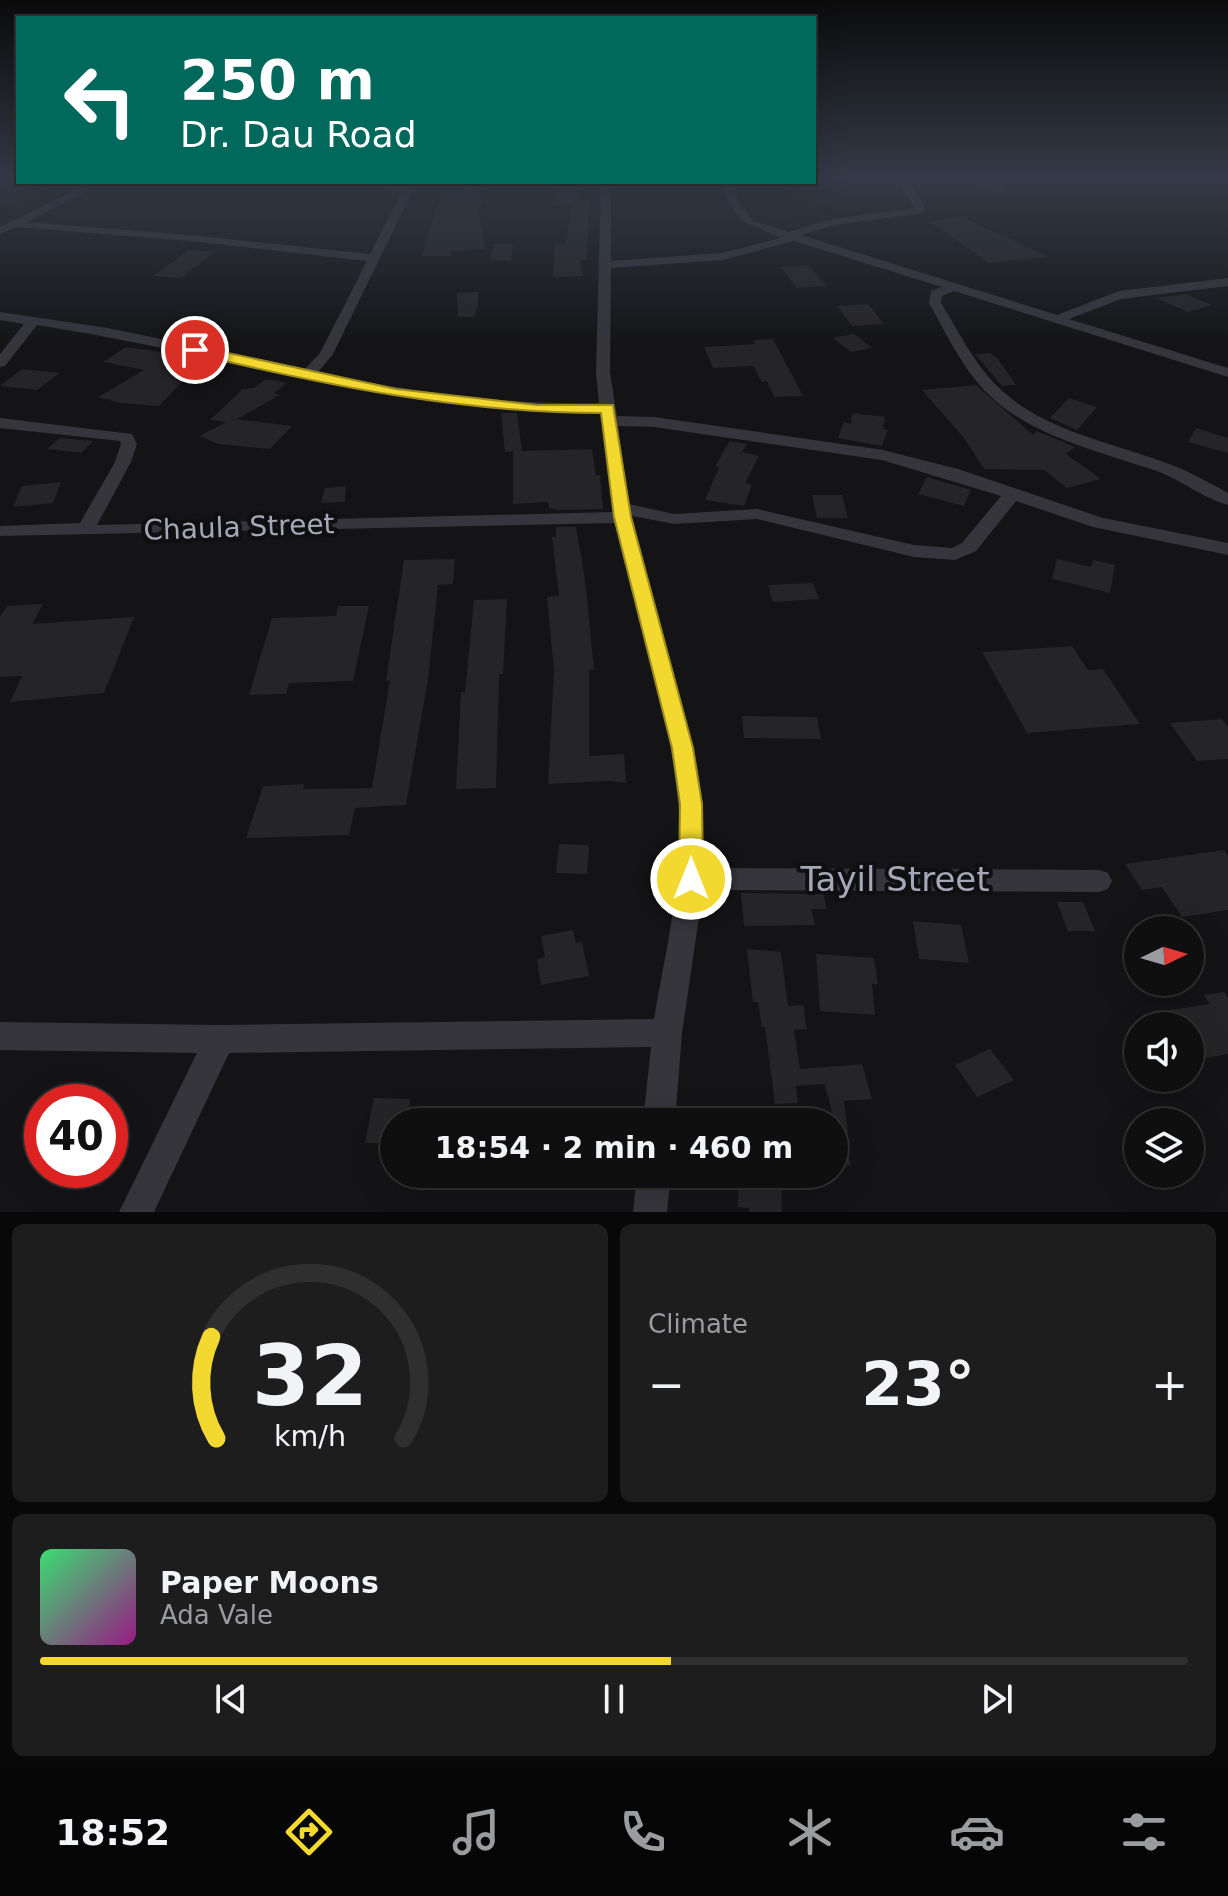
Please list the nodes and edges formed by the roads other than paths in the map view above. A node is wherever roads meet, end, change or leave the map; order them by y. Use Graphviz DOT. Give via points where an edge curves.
graph roads {
  1 [pos="134,234"];
  2 [pos="386,234"];
  3 [pos="606,234"];
  4 [pos="779,234"];
  5 [pos="799,234"];
  6 [pos="789,237"];
  7 [pos="374,258"];
  8 [pos="604,265"];
  9 [pos="1228,282"];
  10 [pos="954,287"];
  11 [pos="0,316"];
  12 [pos="1057,320"];
  13 [pos="33,321"];
  14 [pos="0,363"];
  15 [pos="310,373"];
  16 [pos="1228,373"];
  17 [pos="609,415"];
  18 [pos="0,423"];
  19 [pos="1012,494"];
  20 [pos="1228,500"];
  21 [pos="622,512"];
  22 [pos="86,528"];
  23 [pos="0,531"];
  24 [pos="1228,549"];
  25 [pos="691,879"];
  26 [pos="1099,881"];
  27 [pos="667,1033"];
  28 [pos="0,1036"];
  29 [pos="220,1039"];
  30 [pos="660,1108"];
  31 [pos="653,1188"];
  32 [pos="136,1212"];
  33 [pos="650,1212"];
  1 -- 7 [label="street"];
  2 -- 7 [label="street"];
  3 -- 8 [label="street"];
  4 -- 6 [label="street"];
  5 -- 6 [label="street"];
  6 -- 8 [label="street" via="686,261"];
  6 -- 10 [label="street"];
  7 -- 15 [label="street" via="326,354"];
  8 -- 17 [label="street" via="603,373"];
  9 -- 12 [label="street" via="1141,289 1090,302"];
  10 -- 12 [label="street"];
  10 -- 20 [label="street" via="936,294 935,303 973,367 1005,402 1046,426 1179,474"];
  11 -- 13 [label="street"];
  12 -- 16 [label="street"];
  13 -- 14 [label="street"];
  13 -- 15 [label="street"];
  15 -- 17 [label="street" via="396,393"];
  17 -- 19 [label="street" via="883,455"];
  17 -- 21 [label="street"];
  18 -- 22 [label="street" via="126,437 123,462"];
  19 -- 21 [label="street, Chaula Street" via="969,547 955,554 914,551 757,514 674,519"];
  19 -- 24 [label="street" via="1099,523"];
  21 -- 22 [label="street, Chaula Street" via="97,532"];
  21 -- 25 [label="street" via="682,748 691,804"];
  22 -- 23 [label="street, Chaula Street"];
  25 -- 26 [label="street, Tayil Street"];
  25 -- 27 [label="street"];
  27 -- 29 [label="street"];
  27 -- 30 [label="street"];
  28 -- 29 [label="street"];
  29 -- 32 [label="street"];
  31 -- 33 [label="street"];
}
